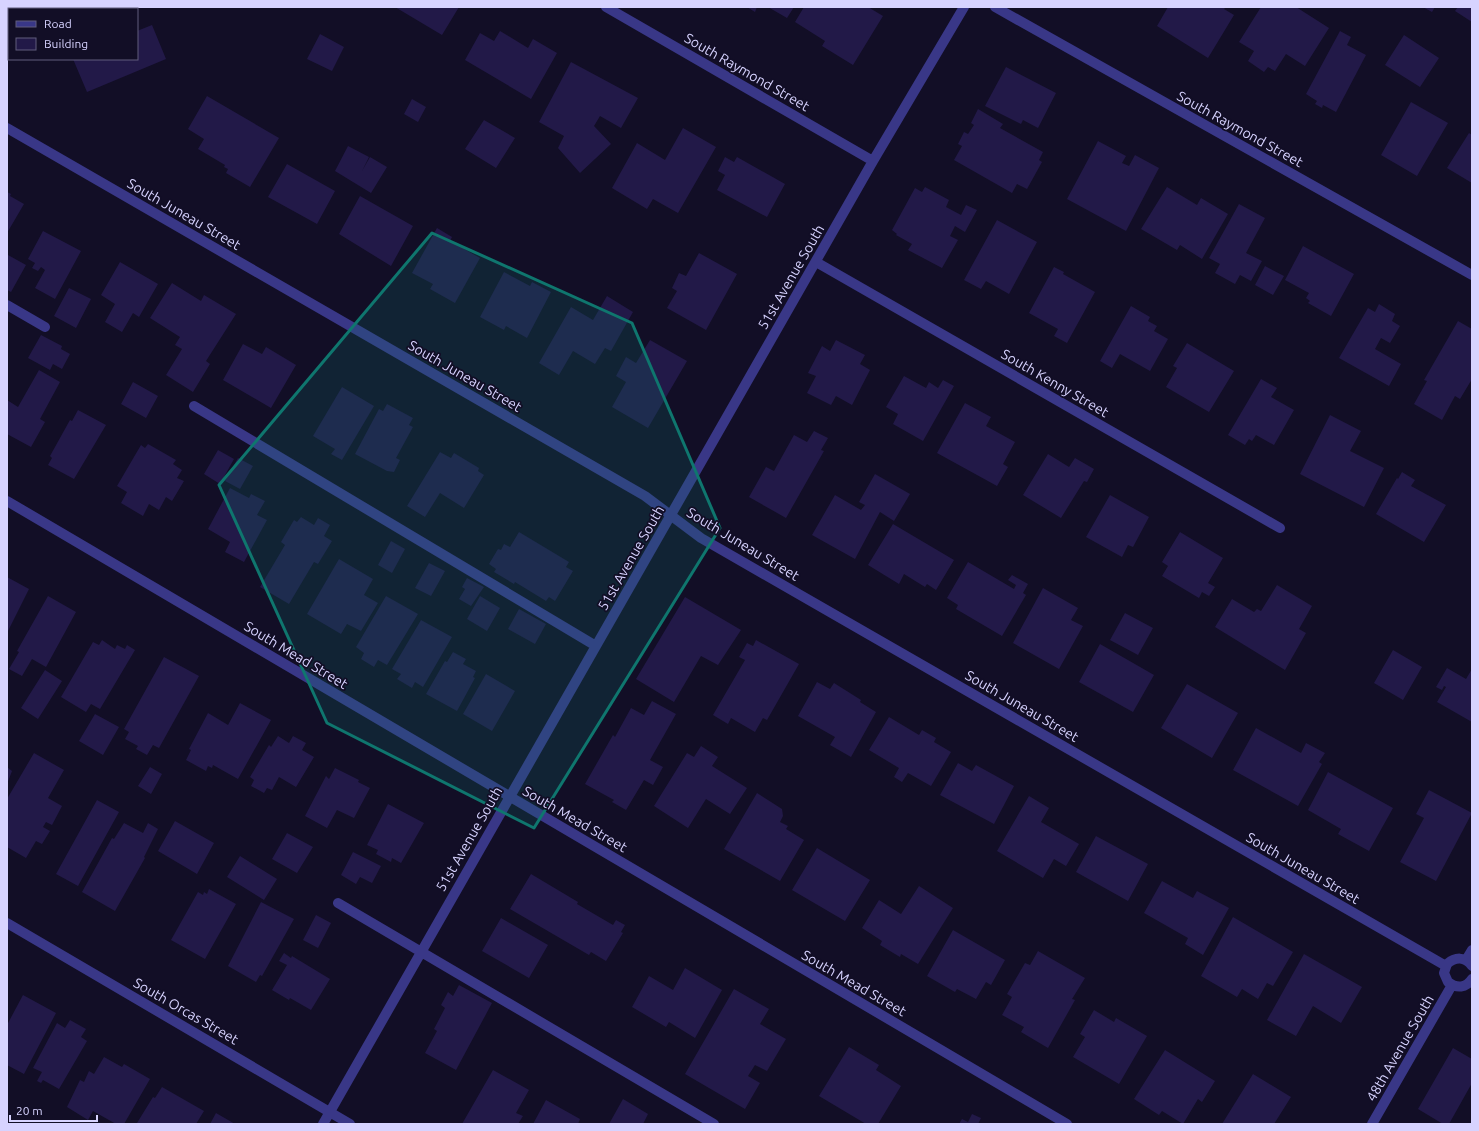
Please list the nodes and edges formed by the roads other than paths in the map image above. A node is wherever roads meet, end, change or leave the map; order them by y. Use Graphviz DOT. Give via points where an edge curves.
graph roads {
  1 [pos="606,7"];
  2 [pos="964,7"];
  3 [pos="995,7"];
  4 [pos="7,128"];
  5 [pos="873,161"];
  6 [pos="816,262"];
  7 [pos="1472,275"];
  8 [pos="7,305"];
  9 [pos="45,327"];
  10 [pos="194,406"];
  11 [pos="7,500"];
  12 [pos="671,516"];
  13 [pos="1280,528"];
  14 [pos="596,646"];
  15 [pos="509,797"];
  16 [pos="338,903"];
  17 [pos="7,923"];
  18 [pos="1472,950"];
  19 [pos="421,952"];
  20 [pos="1469,963"];
  21 [pos="1446,966"];
  22 [pos="1472,980"];
  23 [pos="1452,985"];
  24 [pos="330,1112"];
  25 [pos="323,1124"];
  26 [pos="350,1124"];
  27 [pos="714,1124"];
  28 [pos="1067,1124"];
  29 [pos="1372,1124"];
  1 -- 5 [label="street, South Raymond Street"];
  2 -- 5 [label="street, 51st Avenue South"];
  3 -- 7 [label="street, South Raymond Street"];
  4 -- 12 [label="street, South Juneau Street" via="644,496"];
  5 -- 6 [label="street, 51st Avenue South"];
  6 -- 12 [label="street, 51st Avenue South"];
  6 -- 13 [label="street, South Kenny Street"];
  8 -- 9 [label="street"];
  10 -- 14 [label="street"];
  11 -- 15 [label="street, South Mead Street"];
  12 -- 14 [label="street, 51st Avenue South"];
  12 -- 21 [label="street, South Juneau Street" via="701,538"];
  14 -- 15 [label="street, 51st Avenue South"];
  15 -- 19 [label="street, 51st Avenue South"];
  15 -- 28 [label="street, South Mead Street"];
  16 -- 19 [label="street"];
  17 -- 24 [label="street, South Orcas Street"];
  18 -- 20 [label="street"];
  19 -- 24 [label="street, 51st Avenue South"];
  19 -- 27 [label="street"];
  20 -- 21 [label="street" via="1455,958"];
  21 -- 23 [label="street" via="1445,978"];
  22 -- 23 [label="street" via="1462,987"];
  23 -- 29 [label="street, 48th Avenue South"];
  24 -- 25 [label="street, 51st Avenue South"];
  24 -- 26 [label="street, South Orcas Street"];
}
